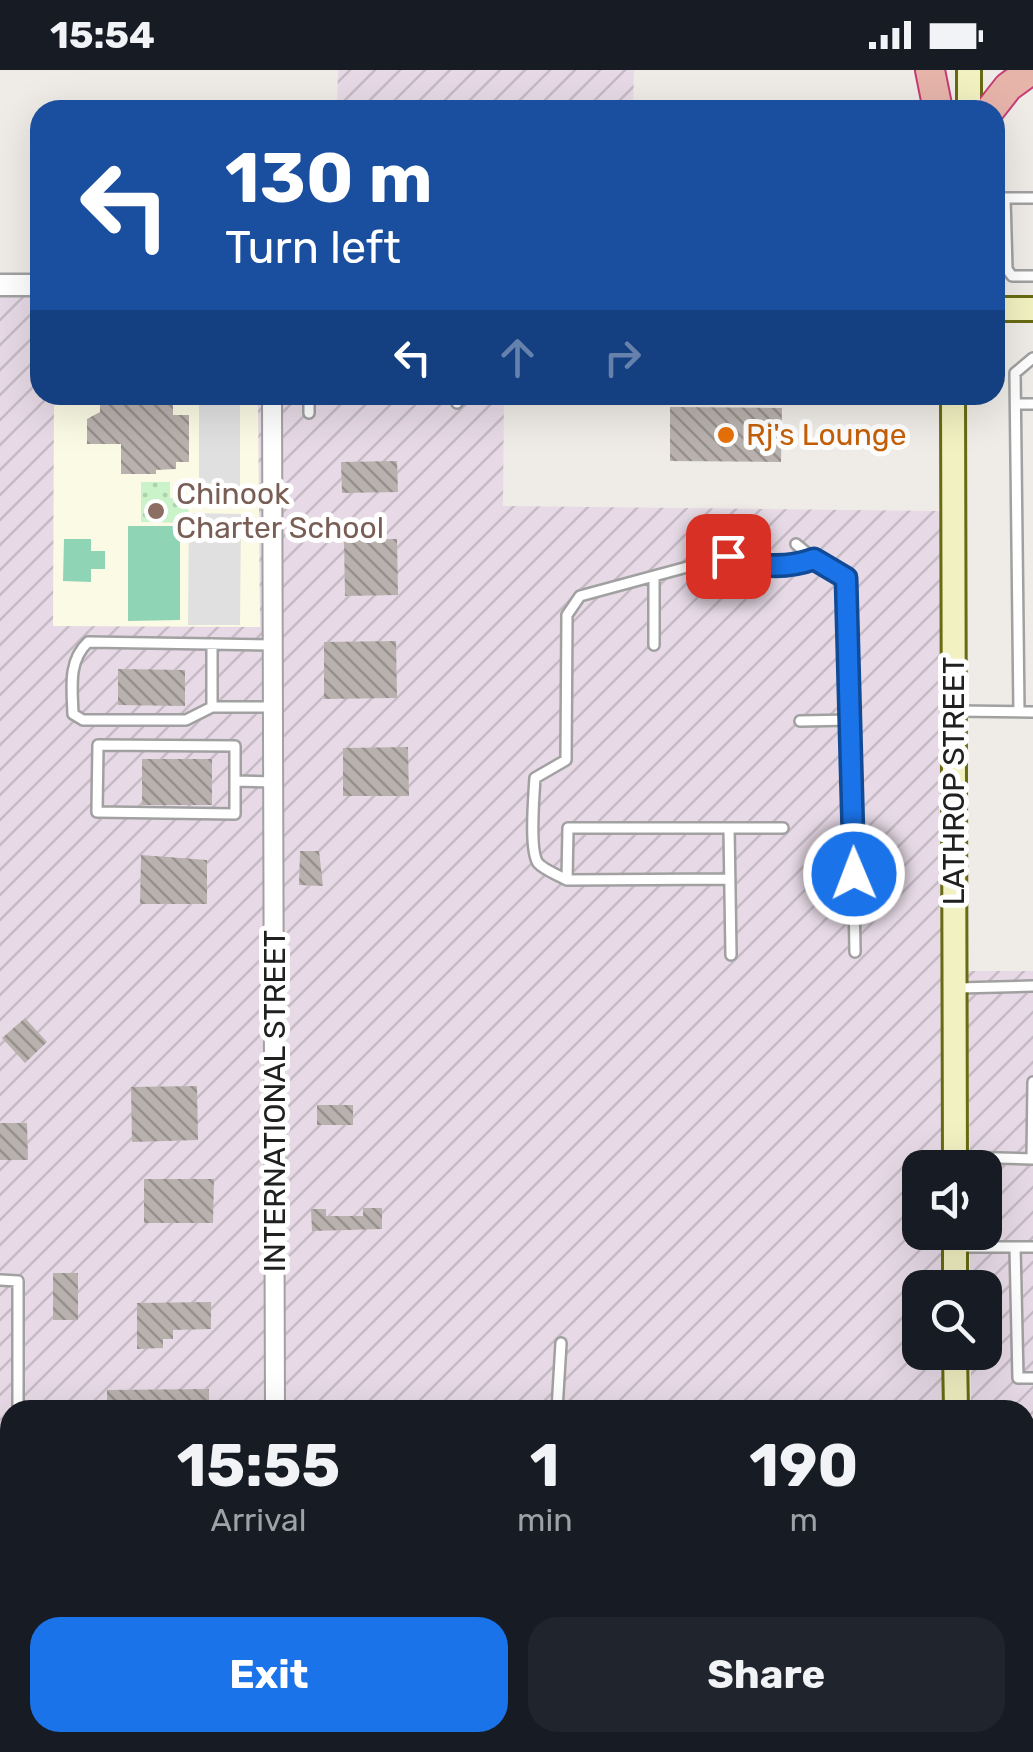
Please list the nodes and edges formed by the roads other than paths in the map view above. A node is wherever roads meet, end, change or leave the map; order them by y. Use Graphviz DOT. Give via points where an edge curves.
graph roads {
  1 [pos="930,70"];
  2 [pos="939,70"];
  3 [pos="969,70"];
  4 [pos="1032,70"];
  5 [pos="937,100"];
  6 [pos="939,100"];
  7 [pos="969,100"];
  8 [pos="998,100"];
  9 [pos="1033,198"];
  10 [pos="1033,276"];
  11 [pos="0,286"];
  12 [pos="30,286"];
  13 [pos="1005,309"];
  14 [pos="1033,309"];
  15 [pos="1033,358"];
  16 [pos="1016,404"];
  17 [pos="1033,404"];
  18 [pos="272,405"];
  19 [pos="308,405"];
  20 [pos="953,405"];
  21 [pos="308,412"];
  22 [pos="762,544"];
  23 [pos="796,544"];
  24 [pos="728,556"];
  25 [pos="814,559"];
  26 [pos="654,579"];
  27 [pos="212,644"];
  28 [pos="273,645"];
  29 [pos="654,645"];
  30 [pos="212,706"];
  31 [pos="274,706"];
  32 [pos="954,711"];
  33 [pos="1019,712"];
  34 [pos="1033,712"];
  35 [pos="852,720"];
  36 [pos="800,721"];
  37 [pos="235,781"];
  38 [pos="274,787"];
  39 [pos="729,828"];
  40 [pos="783,828"];
  41 [pos="730,879"];
  42 [pos="567,880"];
  43 [pos="855,952"];
  44 [pos="731,955"];
  45 [pos="1033,986"];
  46 [pos="956,988"];
  47 [pos="1033,1082"];
  48 [pos="955,1150"];
  49 [pos="1033,1159"];
  50 [pos="1002,1160"];
  51 [pos="1002,1246"];
  52 [pos="1033,1247"];
  53 [pos="1015,1248"];
  54 [pos="0,1280"];
  55 [pos="560,1343"];
  56 [pos="955,1370"];
  57 [pos="1033,1378"];
  58 [pos="18,1400"];
  59 [pos="275,1400"];
  60 [pos="557,1400"];
  61 [pos="956,1400"];
  1 -- 5 [label="highway"];
  2 -- 6 [label="main road"];
  3 -- 7 [label="main road"];
  4 -- 8 [label="highway"];
  9 -- 10 [label="lane" via="1005,198 1007,270"];
  11 -- 12 [label="street"];
  13 -- 14 [label="main road"];
  15 -- 16 [label="lane" via="1016,373"];
  16 -- 17 [label="lane"];
  16 -- 33 [label="lane"];
  18 -- 28 [label="street, INTERNATIONAL STREET"];
  19 -- 21 [label="lane"];
  20 -- 32 [label="main road, LATHROP STREET"];
  22 -- 24 [label="lane"];
  23 -- 25 [label="lane"];
  24 -- 25 [label="lane" via="796,566"];
  24 -- 26 [label="lane"];
  25 -- 35 [label="lane" via="848,584"];
  26 -- 29 [label="lane"];
  26 -- 42 [label="lane" via="580,596 568,616 566,760 535,778 534,797 534,856"];
  27 -- 28 [label="lane"];
  27 -- 30 [label="lane"];
  27 -- 30 [label="lane" via="88,642 72,671 73,714 82,720 186,720"];
  28 -- 31 [label="street, INTERNATIONAL STREET"];
  30 -- 31 [label="lane"];
  31 -- 38 [label="street, INTERNATIONAL STREET"];
  32 -- 33 [label="lane"];
  32 -- 46 [label="main road, LATHROP STREET"];
  33 -- 34 [label="lane"];
  35 -- 36 [label="lane"];
  35 -- 43 [label="lane"];
  37 -- 37 [label="lane" via="235,746 98,745 97,812 234,814"];
  37 -- 38 [label="lane"];
  38 -- 59 [label="street, INTERNATIONAL STREET"];
  39 -- 40 [label="lane"];
  39 -- 41 [label="lane"];
  39 -- 42 [label="lane" via="568,828"];
  41 -- 42 [label="lane"];
  41 -- 44 [label="lane"];
  45 -- 46 [label="lane"];
  46 -- 48 [label="main road, LATHROP STREET"];
  47 -- 49 [label="lane"];
  49 -- 50 [label="lane"];
  51 -- 53 [label="lane"];
  52 -- 53 [label="lane"];
  53 -- 57 [label="lane" via="1018,1378"];
  54 -- 58 [label="lane" via="18,1280"];
  55 -- 60 [label="lane"];
  56 -- 61 [label="main road"];
}
